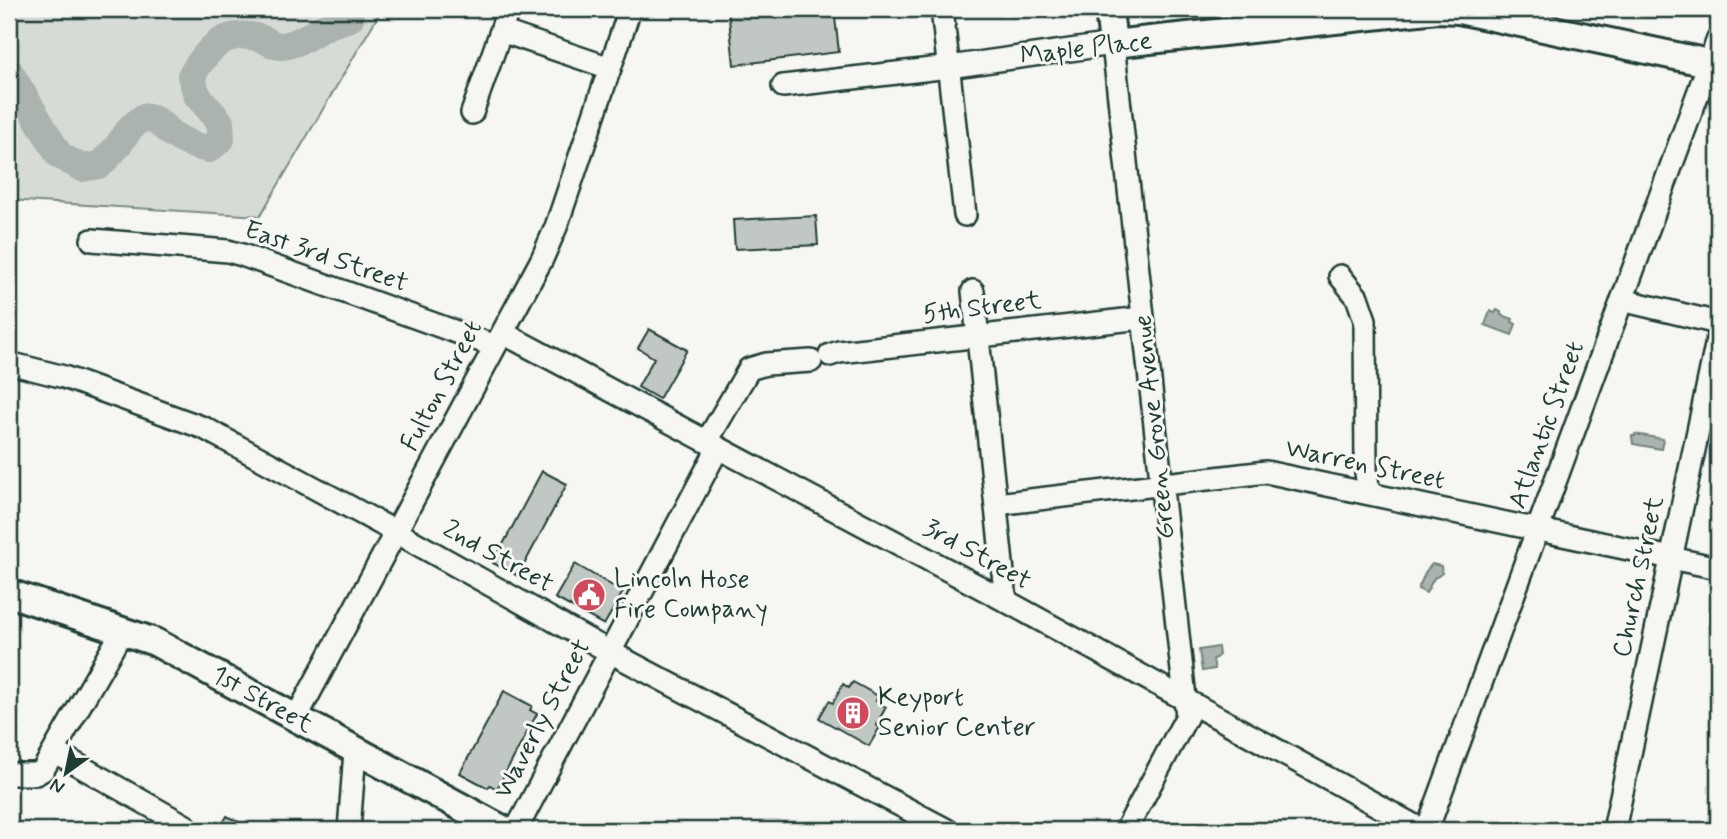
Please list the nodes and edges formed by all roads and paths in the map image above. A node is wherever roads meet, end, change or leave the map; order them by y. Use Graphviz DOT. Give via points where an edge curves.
graph roads {
  1 [pos="508,9"];
  2 [pos="630,9"];
  3 [pos="942,9"];
  4 [pos="1109,9"];
  5 [pos="1520,15"];
  6 [pos="1284,17"];
  7 [pos="501,31"];
  8 [pos="1113,44"];
  9 [pos="1715,56"];
  10 [pos="949,67"];
  11 [pos="610,68"];
  12 [pos="783,86"];
  13 [pos="472,113"];
  14 [pos="965,215"];
  15 [pos="92,240"];
  16 [pos="1340,276"];
  17 [pos="973,291"];
  18 [pos="1622,300"];
  19 [pos="1142,318"];
  20 [pos="1718,323"];
  21 [pos="977,336"];
  22 [pos="1718,336"];
  23 [pos="499,339"];
  24 [pos="9,363"];
  25 [pos="786,363"];
  26 [pos="713,444"];
  27 [pos="1161,485"];
  28 [pos="1369,493"];
  29 [pos="997,504"];
  30 [pos="1538,530"];
  31 [pos="396,532"];
  32 [pos="1671,558"];
  33 [pos="1718,568"];
  34 [pos="9,593"];
  35 [pos="1006,601"];
  36 [pos="123,630"];
  37 [pos="610,652"];
  38 [pos="1185,700"];
  39 [pos="296,718"];
  40 [pos="355,751"];
  41 [pos="55,752"];
  42 [pos="9,774"];
  43 [pos="186,826"];
  44 [pos="349,830"];
  45 [pos="504,830"];
  46 [pos="516,830"];
  47 [pos="947,830"];
  48 [pos="1126,830"];
  49 [pos="1422,830"];
  50 [pos="1427,830"];
  51 [pos="1614,830"];
  1 -- 7 [label="street"];
  2 -- 11 [label="street, Fulton Street"];
  3 -- 10 [label="street"];
  4 -- 8 [label="main road, Green Grove Avenue"];
  5 -- 6 [label="main road, Maple Place" via="1437,9"];
  5 -- 9 [label="main road, Maple Place"];
  6 -- 8 [label="main road, Maple Place"];
  7 -- 11 [label="street"];
  7 -- 13 [label="street"];
  8 -- 10 [label="street, Maple Place"];
  8 -- 19 [label="street, Green Grove Avenue"];
  9 -- 18 [label="street, Atlantic Street"];
  10 -- 12 [label="street, Maple Place"];
  10 -- 14 [label="street"];
  11 -- 23 [label="street, Fulton Street" via="556,227"];
  15 -- 23 [label="street, East 3rd Street" via="228,251"];
  16 -- 28 [label="street" via="1357,297 1365,320"];
  17 -- 21 [label="street"];
  18 -- 20 [label="street"];
  18 -- 30 [label="street, Atlantic Street"];
  19 -- 21 [label="street, 5th Street"];
  19 -- 27 [label="street, Green Grove Avenue"];
  21 -- 25 [label="street, 5th Street"];
  21 -- 29 [label="street"];
  22 -- 32 [label="street, Church Street"];
  23 -- 26 [label="street, 3rd Street"];
  23 -- 31 [label="street, Fulton Street"];
  24 -- 31 [label="street, 2nd Street" via="64,377 190,422"];
  25 -- 26 [label="street, Waverly Street" via="749,369"];
  26 -- 35 [label="street, 3rd Street"];
  26 -- 37 [label="street, Waverly Street"];
  27 -- 28 [label="street, Warren Street" via="1266,472"];
  27 -- 29 [label="street, Warren Street"];
  27 -- 38 [label="street, Green Grove Avenue"];
  28 -- 30 [label="street, Warren Street"];
  29 -- 35 [label="street"];
  30 -- 32 [label="street, Warren Street"];
  30 -- 50 [label="street, Atlantic Street"];
  31 -- 37 [label="street, 2nd Street"];
  31 -- 39 [label="street, Fulton Street"];
  32 -- 33 [label="street, Warren Street"];
  32 -- 51 [label="street, Church Street"];
  34 -- 36 [label="main road, 1st Street"];
  35 -- 38 [label="street, 3rd Street"];
  36 -- 39 [label="main road, 1st Street" via="155,642"];
  36 -- 41 [label="street"];
  37 -- 46 [label="street, Waverly Street"];
  37 -- 47 [label="street, 2nd Street"];
  38 -- 48 [label="street, Green Grove Avenue" via="1187,716"];
  38 -- 49 [label="street, 3rd Street"];
  39 -- 40 [label="main road, 1st Street"];
  40 -- 44 [label="street"];
  40 -- 45 [label="main road, 1st Street"];
  41 -- 42 [label="street" via="36,774"];
  41 -- 43 [label="street"];
}
